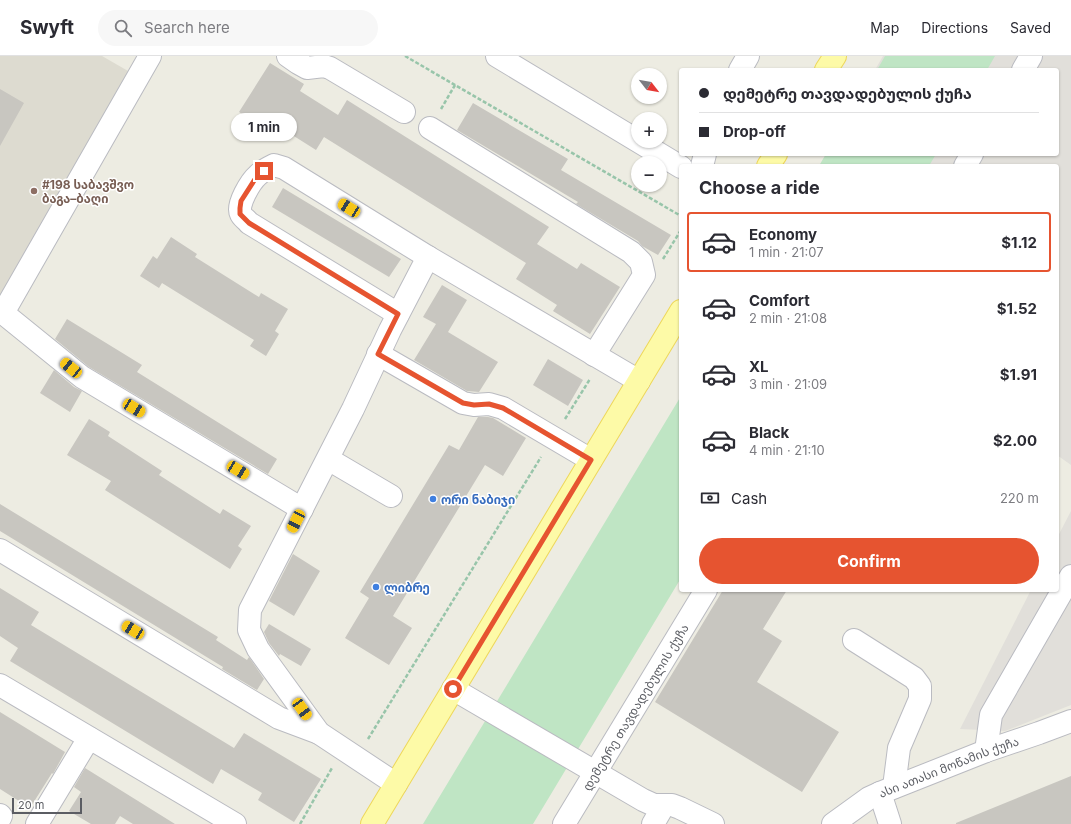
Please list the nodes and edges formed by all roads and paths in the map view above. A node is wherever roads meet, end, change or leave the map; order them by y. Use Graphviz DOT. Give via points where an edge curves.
graph roads {
  1 [pos="150,56"];
  2 [pos="288,56"];
  3 [pos="405,56"];
  4 [pos="497,56"];
  5 [pos="748,56"];
  6 [pos="835,56"];
  7 [pos="1031,56"];
  8 [pos="741,68"];
  9 [pos="827,68"];
  10 [pos="1024,68"];
  11 [pos="455,85"];
  12 [pos="404,112"];
  13 [pos="430,128"];
  14 [pos="679,166"];
  15 [pos="679,215"];
  16 [pos="679,233"];
  17 [pos="428,257"];
  18 [pos="660,264"];
  19 [pos="2,310"];
  20 [pos="398,314"];
  21 [pos="679,314"];
  22 [pos="378,354"];
  23 [pos="598,357"];
  24 [pos="639,381"];
  25 [pos="553,438"];
  26 [pos="328,459"];
  27 [pos="591,460"];
  28 [pos="391,496"];
  29 [pos="302,509"];
  30 [pos="0,550"];
  31 [pos="1071,576"];
  32 [pos="705,592"];
  33 [pos="854,640"];
  34 [pos="0,685"];
  35 [pos="453,689"];
  36 [pos="1071,721"];
  37 [pos="319,733"];
  38 [pos="89,738"];
  39 [pos="986,751"];
  40 [pos="356,758"];
  41 [pos="596,772"];
  42 [pos="396,784"];
  43 [pos="887,790"];
  44 [pos="664,805"];
  45 [pos="37,824"];
  46 [pos="235,824"];
  47 [pos="300,824"];
  48 [pos="372,824"];
  49 [pos="564,824"];
  50 [pos="653,824"];
  51 [pos="713,824"];
  52 [pos="833,824"];
  53 [pos="890,824"];
  1 -- 19 [label="street"];
  2 -- 12 [label="street" via="307,68 330,68"];
  3 -- 11 [label="path"];
  4 -- 14 [label="street"];
  5 -- 8 [label="street"];
  6 -- 9 [label="main road"];
  7 -- 10 [label="street"];
  11 -- 13 [label="path"];
  11 -- 15 [label="path"];
  13 -- 23 [label="street" via="631,252 641,262 644,275"];
  16 -- 18 [label="path"];
  17 -- 20 [label="street"];
  17 -- 20 [label="street" via="284,168 274,165 257,176 241,201 240,214 249,223"];
  17 -- 23 [label="street"];
  19 -- 29 [label="street" via="82,377"];
  20 -- 22 [label="street"];
  21 -- 24 [label="main road"];
  22 -- 25 [label="street" via="463,403 489,404 503,408"];
  22 -- 26 [label="street"];
  23 -- 24 [label="street"];
  23 -- 25 [label="path"];
  24 -- 27 [label="main road"];
  25 -- 27 [label="street"];
  25 -- 40 [label="path"];
  26 -- 28 [label="street"];
  26 -- 29 [label="street"];
  27 -- 35 [label="main road"];
  29 -- 37 [label="street" via="250,610 249,630 258,649"];
  30 -- 37 [label="street" via="279,718"];
  31 -- 39 [label="street" via="991,715"];
  32 -- 41 [label="street, დემეტრე თავდადებულის ქუჩა"];
  33 -- 43 [label="street" via="914,678 920,686 920,699 899,748"];
  34 -- 38 [label="street"];
  35 -- 41 [label="street"];
  35 -- 42 [label="main road"];
  36 -- 39 [label="street, ასი ათასი მოწამის ქუჩა"];
  37 -- 40 [label="street"];
  38 -- 45 [label="street"];
  38 -- 46 [label="street"];
  39 -- 43 [label="street, ასი ათასი მოწამის ქუჩა"];
  40 -- 42 [label="street"];
  40 -- 47 [label="path" via="334,765"];
  41 -- 44 [label="street" via="654,805"];
  41 -- 49 [label="street, დემეტრე თავდადებულის ქუჩა"];
  42 -- 48 [label="main road"];
  43 -- 52 [label="street, ასი ათასი მოწამის ქუჩა" via="868,798"];
  43 -- 53 [label="street"];
  44 -- 50 [label="street"];
  44 -- 51 [label="street" via="680,808"];
}
